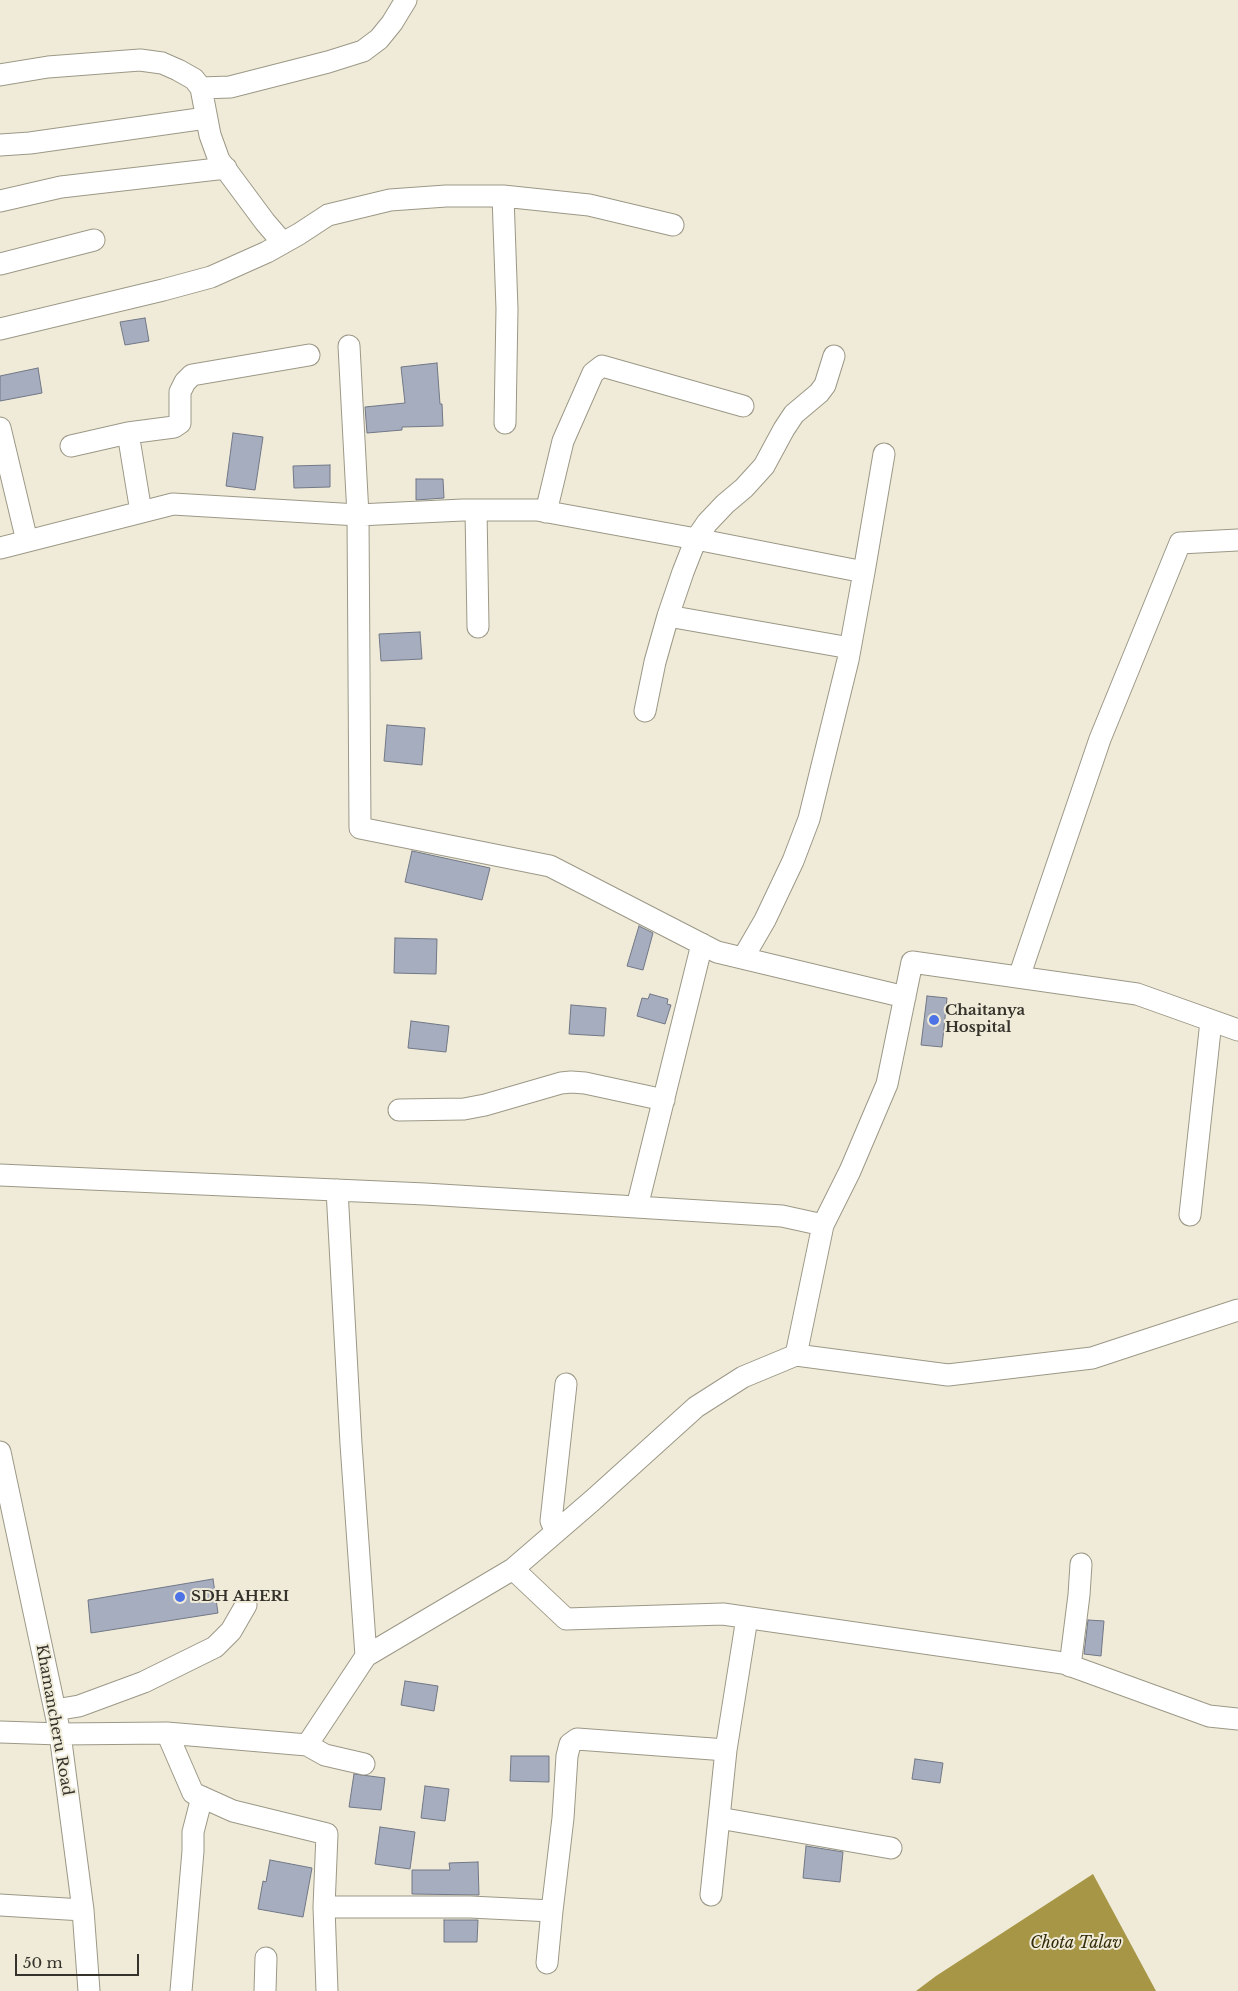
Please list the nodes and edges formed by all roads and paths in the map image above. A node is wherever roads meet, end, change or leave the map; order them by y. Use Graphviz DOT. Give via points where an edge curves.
graph roads {
  1 [pos="406,0"];
  2 [pos="0,75"];
  3 [pos="202,88"];
  4 [pos="206,118"];
  5 [pos="0,145"];
  6 [pos="226,168"];
  7 [pos="503,196"];
  8 [pos="0,201"];
  9 [pos="673,225"];
  10 [pos="94,240"];
  11 [pos="283,243"];
  12 [pos="0,264"];
  13 [pos="0,329"];
  14 [pos="349,346"];
  15 [pos="309,355"];
  16 [pos="834,356"];
  17 [pos="743,406"];
  18 [pos="505,423"];
  19 [pos="0,428"];
  20 [pos="128,433"];
  21 [pos="71,446"];
  22 [pos="884,454"];
  23 [pos="4,463"];
  24 [pos="476,510"];
  25 [pos="141,512"];
  26 [pos="546,512"];
  27 [pos="358,515"];
  28 [pos="696,539"];
  29 [pos="1238,540"];
  30 [pos="27,541"];
  31 [pos="0,548"];
  32 [pos="864,572"];
  33 [pos="668,616"];
  34 [pos="478,627"];
  35 [pos="850,648"];
  36 [pos="645,711"];
  37 [pos="702,944"];
  38 [pos="743,958"];
  39 [pos="1019,977"];
  40 [pos="905,997"];
  41 [pos="1211,1020"];
  42 [pos="1238,1030"];
  43 [pos="664,1100"];
  44 [pos="399,1110"];
  45 [pos="0,1175"];
  46 [pos="337,1190"];
  47 [pos="637,1207"];
  48 [pos="1190,1215"];
  49 [pos="823,1225"];
  50 [pos="1238,1310"];
  51 [pos="796,1355"];
  52 [pos="566,1384"];
  53 [pos="0,1452"];
  54 [pos="556,1532"];
  55 [pos="1081,1564"];
  56 [pos="513,1569"];
  57 [pos="246,1605"];
  58 [pos="747,1618"];
  59 [pos="366,1656"];
  60 [pos="1070,1666"];
  61 [pos="55,1710"];
  62 [pos="1238,1719"];
  63 [pos="0,1732"];
  64 [pos="168,1733"];
  65 [pos="60,1734"];
  66 [pos="306,1745"];
  67 [pos="726,1750"];
  68 [pos="364,1764"];
  69 [pos="202,1797"];
  70 [pos="719,1818"];
  71 [pos="892,1848"];
  72 [pos="711,1895"];
  73 [pos="0,1905"];
  74 [pos="324,1906"];
  75 [pos="83,1910"];
  76 [pos="552,1911"];
  77 [pos="266,1958"];
  78 [pos="547,1963"];
  79 [pos="89,1991"];
  80 [pos="182,1991"];
  81 [pos="265,1991"];
  82 [pos="327,1991"];
  1 -- 3 [label="street" via="379,39 363,51 230,87"];
  2 -- 3 [label="street" via="58,66 140,60 162,63 178,70"];
  3 -- 4 [label="street"];
  4 -- 5 [label="street"];
  4 -- 6 [label="street" via="219,160"];
  6 -- 8 [label="street" via="60,187"];
  6 -- 11 [label="street"];
  7 -- 9 [label="street" via="589,205"];
  7 -- 11 [label="street" via="446,196 358,206 328,215"];
  7 -- 18 [label="street" via="507,309"];
  10 -- 12 [label="street"];
  11 -- 13 [label="street" via="211,277"];
  14 -- 27 [label="street"];
  15 -- 20 [label="street" via="192,375 180,392 180,422 174,427"];
  16 -- 28 [label="street" via="825,385 794,414 764,466 707,523"];
  17 -- 26 [label="street" via="602,366 593,373 563,441"];
  19 -- 23 [label="street"];
  20 -- 21 [label="street"];
  20 -- 25 [label="street"];
  22 -- 32 [label="street"];
  23 -- 30 [label="street"];
  24 -- 26 [label="street"];
  24 -- 27 [label="street"];
  24 -- 34 [label="street"];
  25 -- 27 [label="street" via="173,504"];
  25 -- 30 [label="street"];
  26 -- 28 [label="street"];
  27 -- 37 [label="street" via="360,828 550,866"];
  28 -- 32 [label="street"];
  28 -- 33 [label="street"];
  29 -- 39 [label="street" via="1180,543 1100,740"];
  30 -- 31 [label="street"];
  32 -- 35 [label="street"];
  33 -- 35 [label="street"];
  33 -- 36 [label="street"];
  35 -- 38 [label="street" via="809,819 765,920"];
  37 -- 38 [label="street" via="717,952"];
  37 -- 43 [label="street"];
  38 -- 40 [label="street"];
  39 -- 40 [label="street" via="912,962"];
  39 -- 41 [label="street" via="1137,994"];
  40 -- 49 [label="street" via="887,1084"];
  41 -- 42 [label="street"];
  41 -- 48 [label="street"];
  43 -- 44 [label="street" via="571,1082 464,1109"];
  43 -- 47 [label="street"];
  45 -- 46 [label="street"];
  46 -- 47 [label="street"];
  46 -- 59 [label="street"];
  47 -- 49 [label="street" via="782,1216"];
  49 -- 51 [label="street"];
  50 -- 51 [label="street" via="1092,1358 948,1375"];
  51 -- 54 [label="street" via="743,1377 696,1406"];
  52 -- 54 [label="street" via="551,1521"];
  53 -- 61 [label="street, Khamancheru Road"];
  54 -- 56 [label="street"];
  55 -- 60 [label="street"];
  56 -- 58 [label="street" via="566,1619 723,1614"];
  56 -- 59 [label="street"];
  57 -- 61 [label="street" via="231,1631 215,1647 144,1682 79,1706"];
  58 -- 60 [label="street"];
  58 -- 67 [label="street"];
  59 -- 66 [label="street"];
  60 -- 62 [label="street" via="1209,1716"];
  61 -- 65 [label="street, Khamancheru Road"];
  63 -- 65 [label="street"];
  64 -- 65 [label="street"];
  64 -- 66 [label="street"];
  64 -- 69 [label="street" via="193,1793"];
  65 -- 75 [label="street, Khamancheru Road"];
  66 -- 68 [label="street" via="325,1755"];
  67 -- 70 [label="street"];
  67 -- 76 [label="street" via="577,1739 570,1744"];
  69 -- 74 [label="street" via="233,1811 327,1834"];
  69 -- 80 [label="street" via="193,1832"];
  70 -- 71 [label="street"];
  70 -- 72 [label="street"];
  73 -- 75 [label="street"];
  74 -- 76 [label="street"];
  74 -- 82 [label="street"];
  75 -- 79 [label="street, Khamancheru Road"];
  76 -- 78 [label="street"];
  77 -- 81 [label="street"];
}
